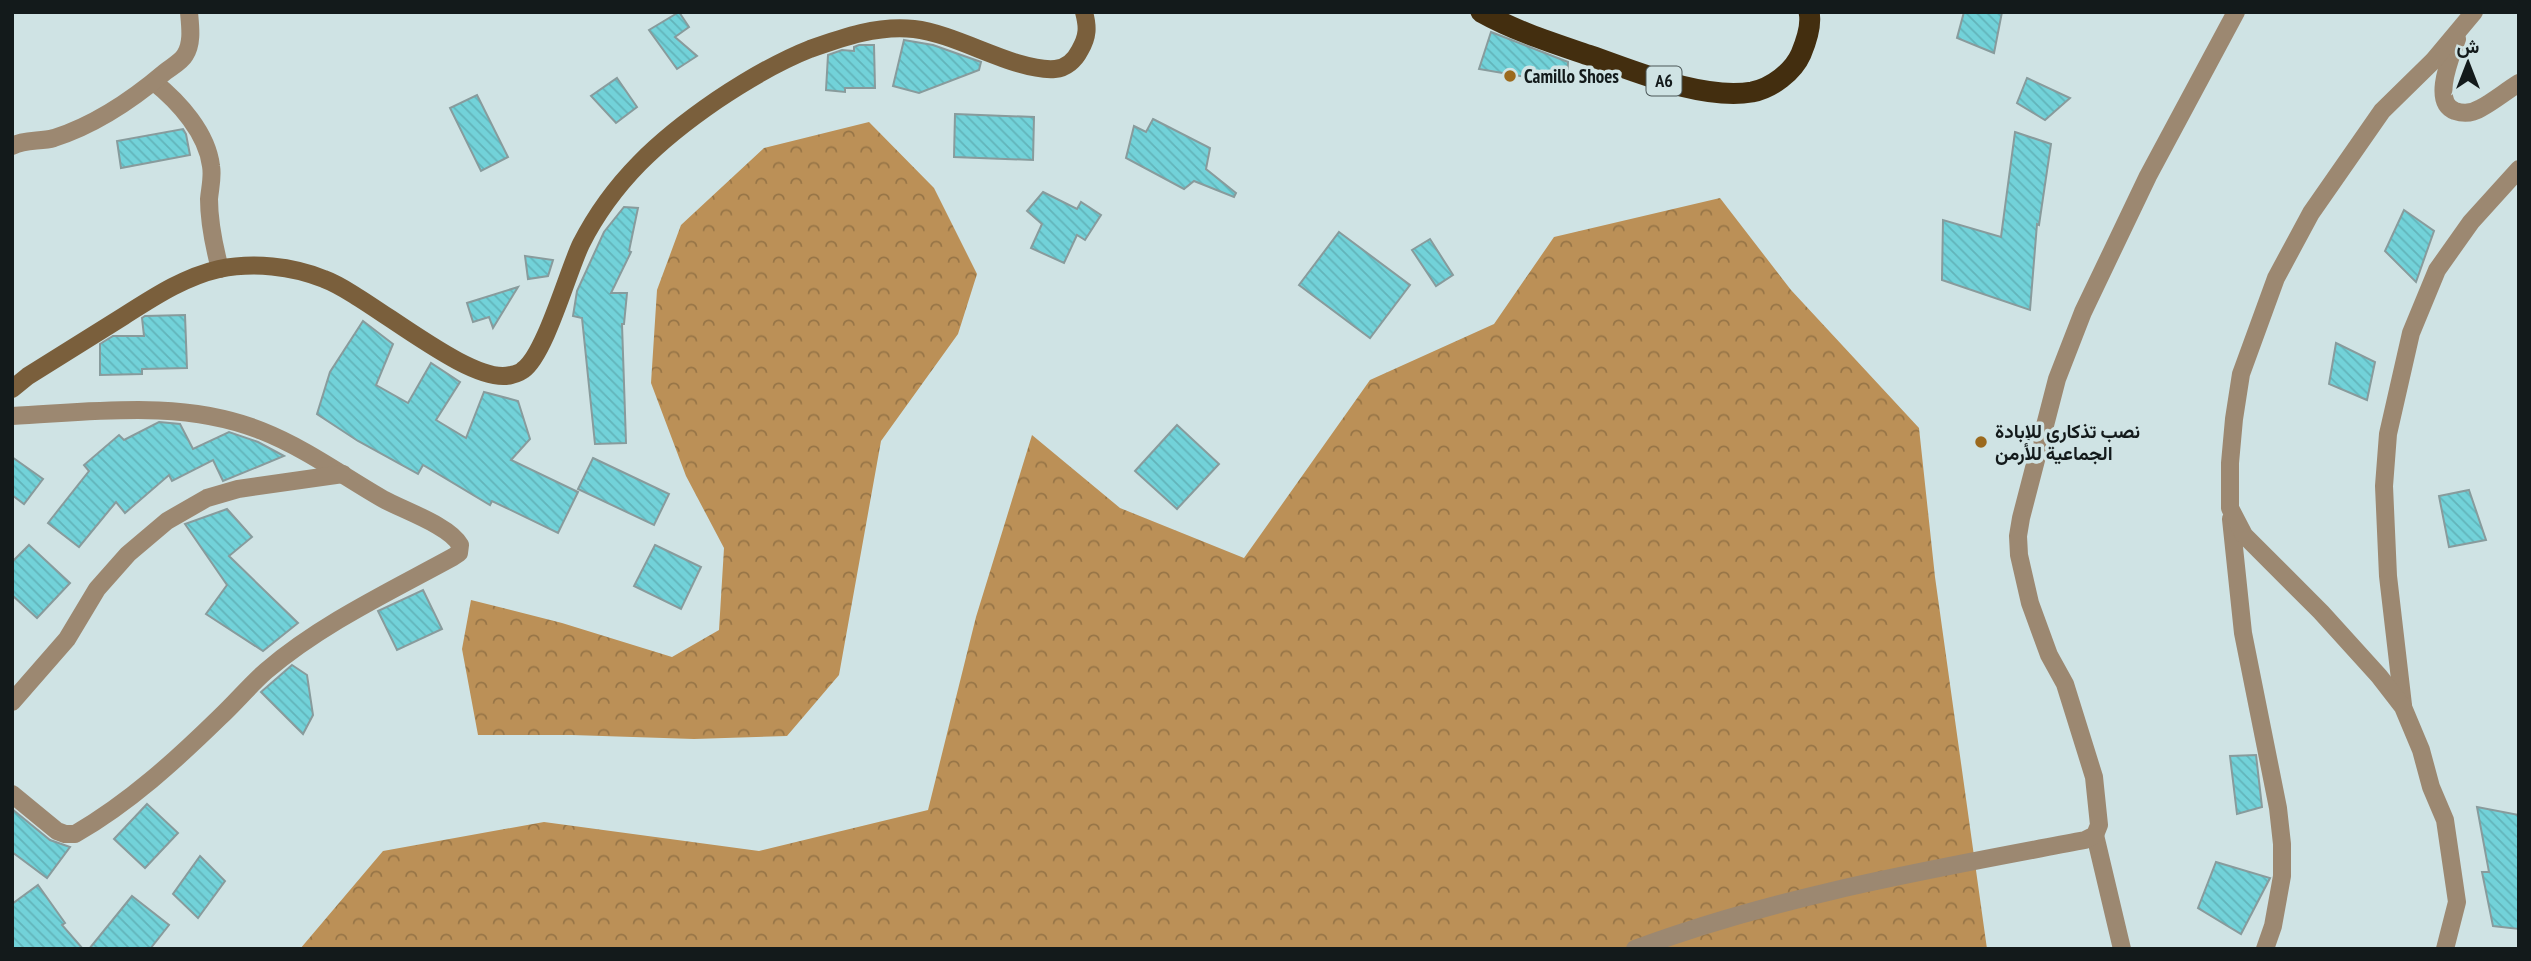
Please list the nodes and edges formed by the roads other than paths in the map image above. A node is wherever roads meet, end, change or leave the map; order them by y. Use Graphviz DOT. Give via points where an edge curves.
graph roads {
  1 [pos="188,12"];
  2 [pos="1084,12"];
  3 [pos="1481,12"];
  4 [pos="1809,12"];
  5 [pos="2236,12"];
  6 [pos="2474,12"];
  7 [pos="2459,33"];
  8 [pos="154,82"];
  9 [pos="2519,83"];
  10 [pos="12,146"];
  11 [pos="2519,169"];
  12 [pos="220,269"];
  13 [pos="12,389"];
  14 [pos="12,416"];
  15 [pos="343,474"];
  16 [pos="2230,508"];
  17 [pos="12,702"];
  18 [pos="2403,707"];
  19 [pos="12,794"];
  20 [pos="2095,835"];
  21 [pos="1635,949"];
  22 [pos="2122,949"];
  23 [pos="2265,949"];
  24 [pos="2445,949"];
  1 -- 8 [label="street" via="187,52"];
  2 -- 12 [label="main road" via="1088,30 1079,54 1056,69 1016,61 943,34 881,29 806,51 753,76 677,128 624,179 580,246 535,356 523,371 506,377 463,364 324,279 255,265"];
  3 -- 4 [label="highway, A6" via="1671,84 1753,92 1780,80 1797,63"];
  5 -- 20 [label="street" via="2148,176 2068,349 2048,408 2018,536 2037,626 2065,684 2094,776 2099,825"];
  6 -- 7 [label="street"];
  7 -- 9 [label="street" via="2443,89 2444,102 2451,110 2480,109"];
  7 -- 16 [label="street" via="2382,111 2311,213 2276,278 2241,374"];
  8 -- 10 [label="street" via="77,130"];
  8 -- 12 [label="street" via="184,113 208,150 212,233"];
  11 -- 18 [label="street" via="2471,222 2437,270 2412,334 2388,434 2384,486 2388,576"];
  12 -- 13 [label="main road" via="187,279 152,299"];
  14 -- 15 [label="street" via="157,410 199,414 262,431"];
  15 -- 17 [label="street" via="238,489 207,498 167,521 128,554 97,589 67,639"];
  15 -- 19 [label="street" via="450,534 460,545 459,553 335,622 287,655 138,792 75,834 57,831"];
  16 -- 18 [label="street" via="2244,536 2320,612"];
  16 -- 23 [label="street" via="2243,633 2282,844 2273,926"];
  18 -- 24 [label="street" via="2445,820 2457,902"];
  20 -- 21 [label="street" via="1743,912"];
  20 -- 22 [label="street"];
}
